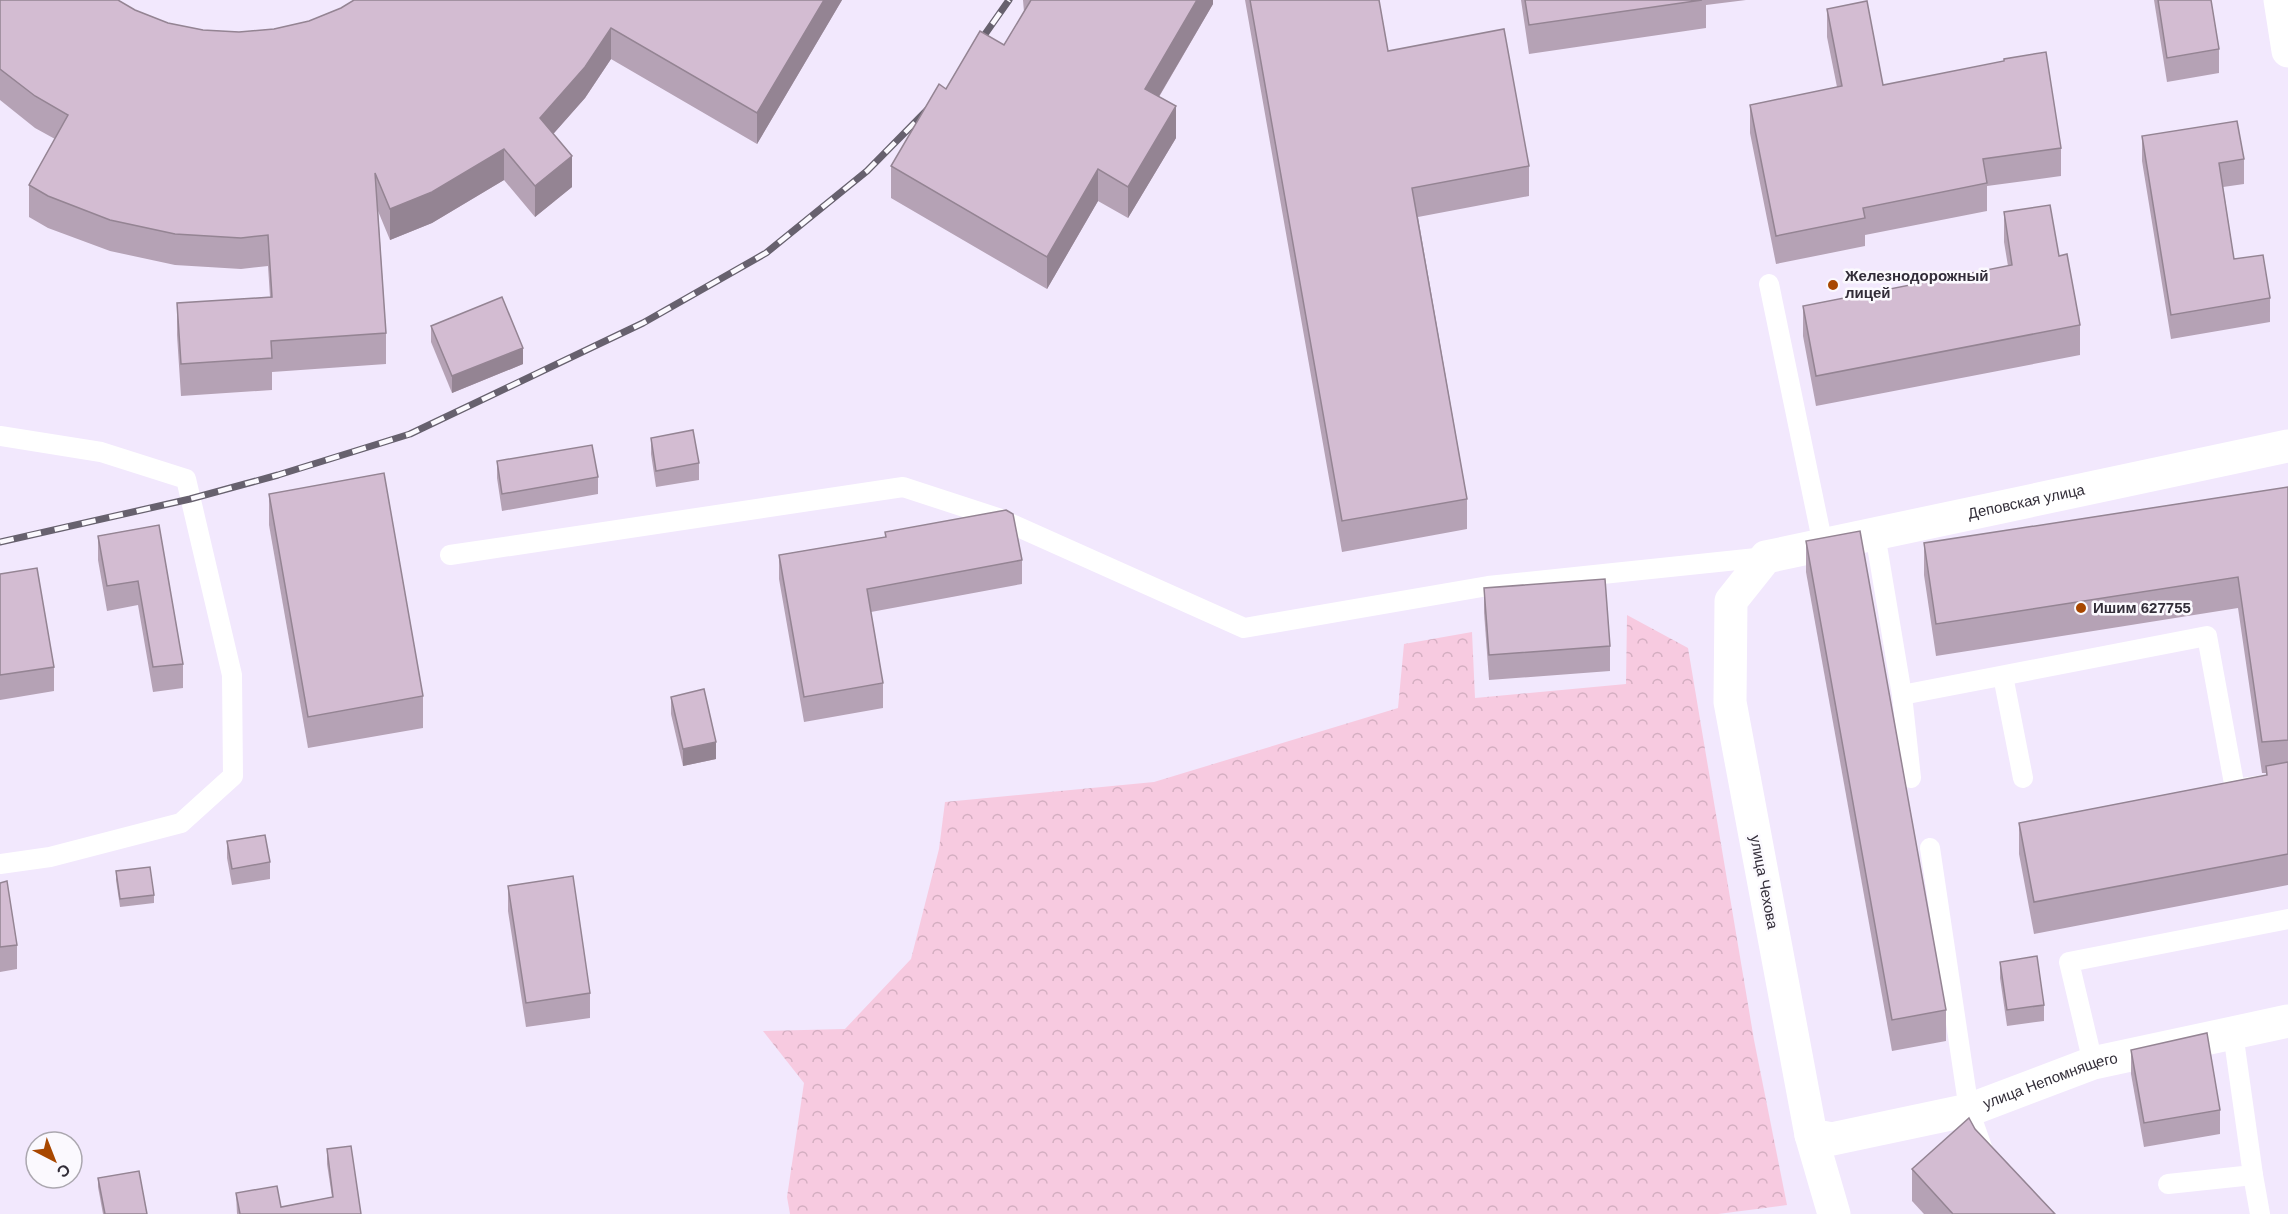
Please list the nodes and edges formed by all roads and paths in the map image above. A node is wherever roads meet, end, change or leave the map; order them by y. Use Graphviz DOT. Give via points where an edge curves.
graph roads {
  1 [pos="2280,0"];
  2 [pos="2288,51"];
  3 [pos="1769,284"];
  4 [pos="0,436"];
  5 [pos="2288,446"];
  6 [pos="1875,534"];
  7 [pos="1823,545"];
  8 [pos="450,555"];
  9 [pos="1766,557"];
  10 [pos="2003,676"];
  11 [pos="1902,695"];
  12 [pos="1911,778"];
  13 [pos="2023,778"];
  14 [pos="2288,782"];
  15 [pos="1930,848"];
  16 [pos="0,864"];
  17 [pos="2288,919"];
  18 [pos="2288,1021"];
  19 [pos="2233,1034"];
  20 [pos="2093,1063"];
  21 [pos="1969,1110"];
  22 [pos="1811,1135"];
  23 [pos="1998,1168"];
  24 [pos="2253,1175"];
  25 [pos="2168,1184"];
  26 [pos="1834,1214"];
  27 [pos="2260,1214"];
  1 -- 2 [label="main road"];
  3 -- 7 [label="lane"];
  4 -- 16 [label="lane" via="101,452 186,478 232,675 233,776 181,823 50,857"];
  5 -- 6 [label="main road, Деповская улица"];
  6 -- 7 [label="main road, Деповская улица"];
  6 -- 11 [label="lane"];
  7 -- 9 [label="main road, Деповская улица"];
  8 -- 9 [label="lane" via="903,487 998,518 1244,628 1488,586"];
  9 -- 22 [label="main road, улица Чехова" via="1731,601 1730,702"];
  10 -- 11 [label="lane"];
  10 -- 13 [label="lane"];
  10 -- 14 [label="lane" via="2207,636 2235,789"];
  11 -- 12 [label="lane"];
  15 -- 21 [label="lane"];
  17 -- 20 [label="lane" via="2069,962"];
  18 -- 19 [label="main road, улица Непомнящего"];
  19 -- 20 [label="main road, улица Непомнящего"];
  19 -- 24 [label="lane"];
  20 -- 21 [label="main road, улица Непомнящего"];
  21 -- 22 [label="main road, улица Непомнящего" via="1832,1139"];
  21 -- 23 [label="lane" via="1984,1152"];
  22 -- 26 [label="main road, улица Чехова"];
  24 -- 25 [label="lane"];
  24 -- 27 [label="lane"];
}
